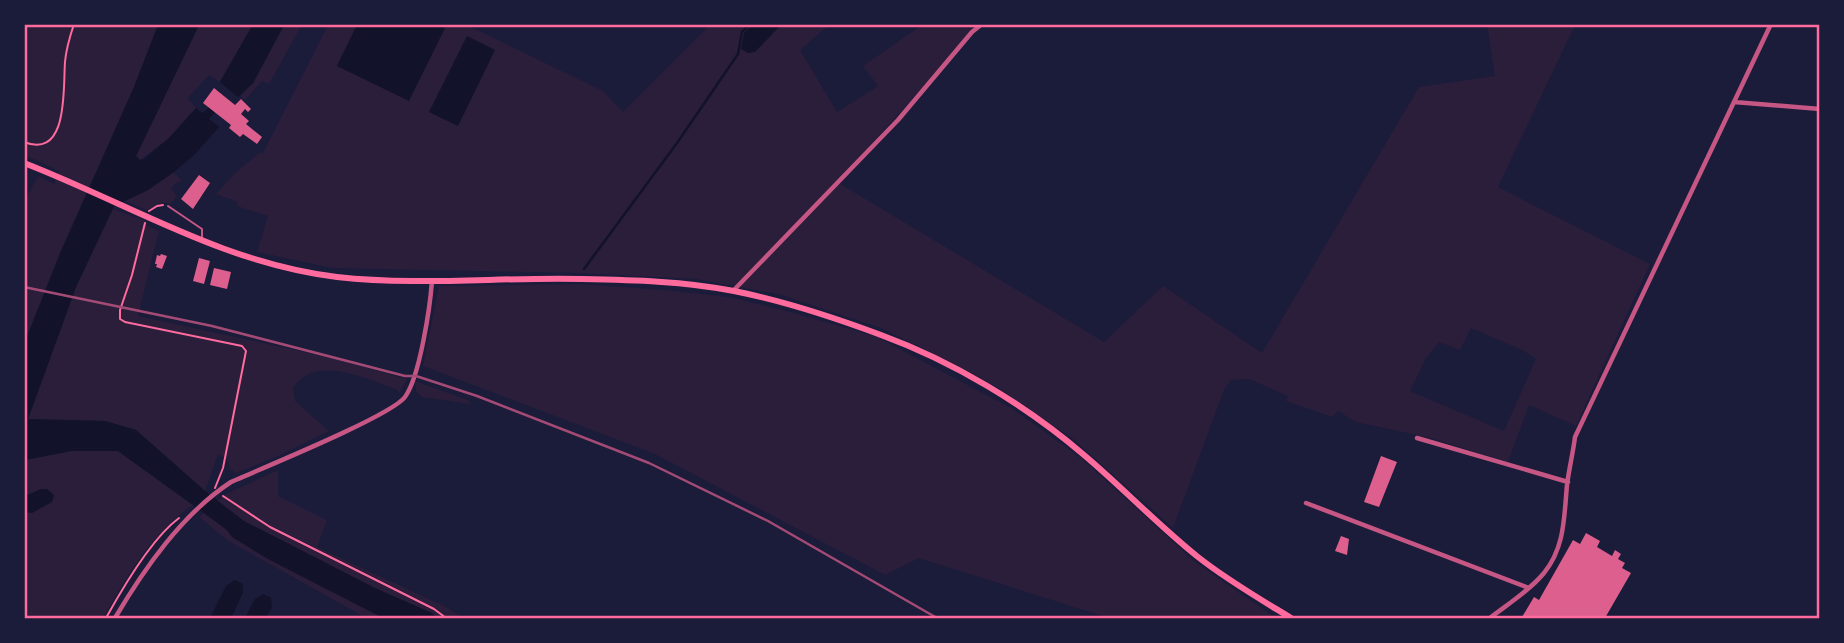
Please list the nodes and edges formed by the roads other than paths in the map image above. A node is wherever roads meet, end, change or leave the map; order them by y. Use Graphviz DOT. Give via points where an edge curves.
graph roads {
  1 [pos="982,24"];
  2 [pos="1771,24"];
  3 [pos="1734,102"];
  4 [pos="1819,109"];
  5 [pos="24,163"];
  6 [pos="168,206"];
  7 [pos="202,242"];
  8 [pos="432,280"];
  9 [pos="733,291"];
  10 [pos="1417,438"];
  11 [pos="1568,482"];
  12 [pos="1306,503"];
  13 [pos="1529,588"];
  14 [pos="115,618"];
  15 [pos="1291,618"];
  16 [pos="1490,618"];
  1 -- 9 [label="street" via="898,120"];
  2 -- 3 [label="street"];
  3 -- 4 [label="street"];
  3 -- 11 [label="street" via="1575,437"];
  5 -- 7 [label="main road"];
  6 -- 7 [label="lane" via="202,229"];
  7 -- 8 [label="main road" via="273,265 320,274"];
  8 -- 9 [label="main road" via="579,279"];
  8 -- 14 [label="street" via="426,325 406,396 366,421 215,493 165,543"];
  9 -- 15 [label="main road" via="885,336 980,384 1082,453 1198,557"];
  10 -- 11 [label="street"];
  11 -- 13 [label="street" via="1560,547"];
  12 -- 13 [label="street"];
  13 -- 16 [label="street"];
}
